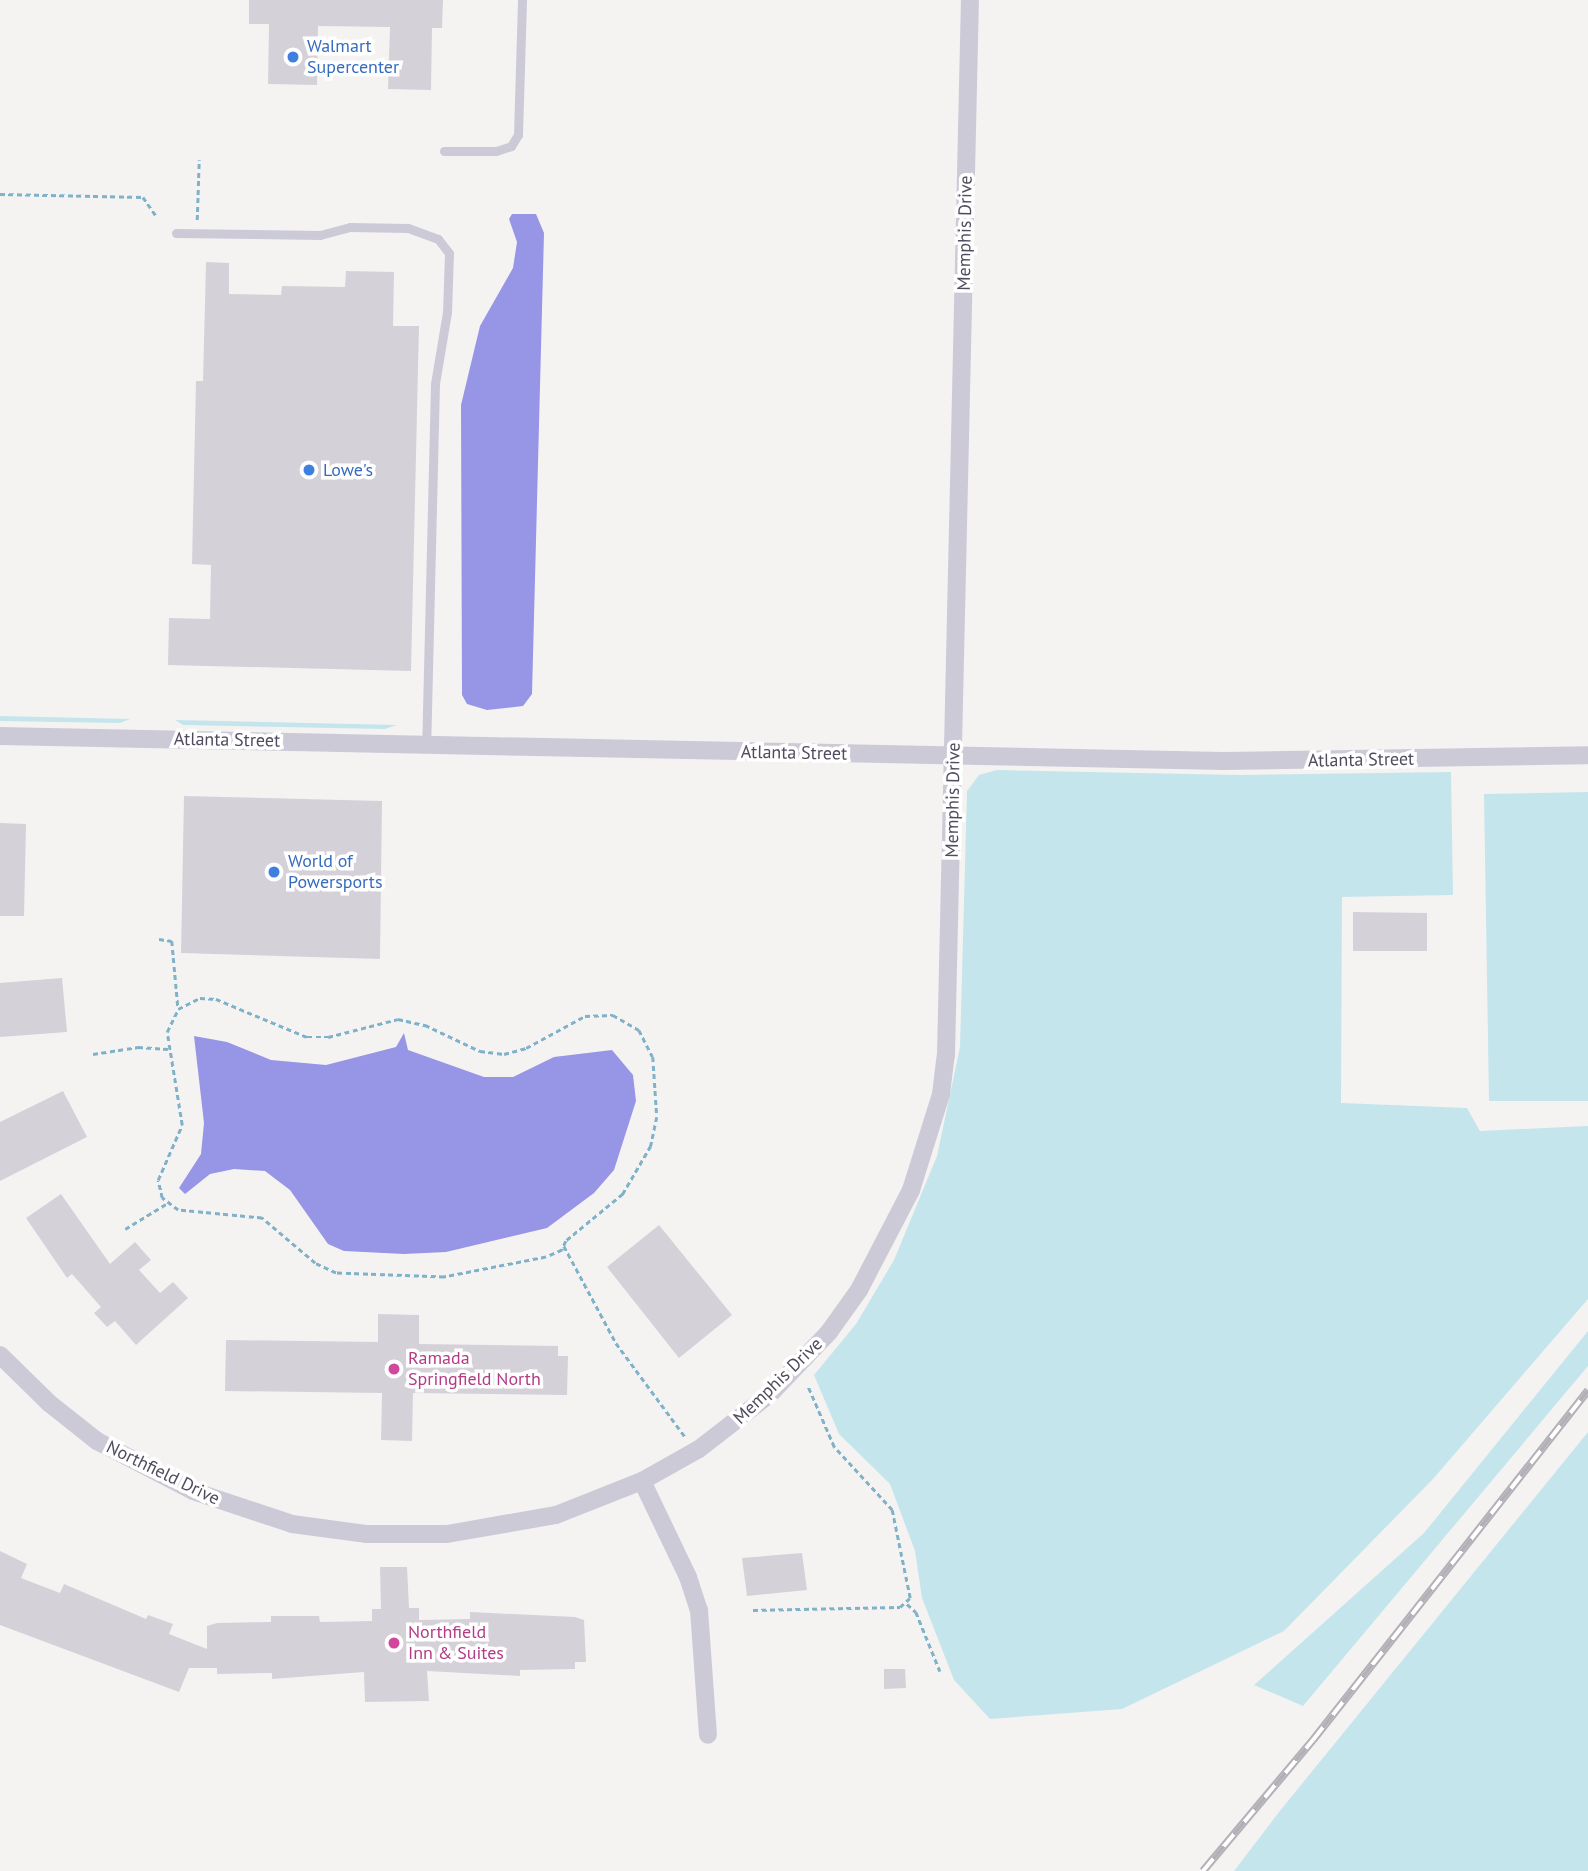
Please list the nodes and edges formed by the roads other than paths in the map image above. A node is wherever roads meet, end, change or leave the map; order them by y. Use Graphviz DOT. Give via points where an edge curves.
graph roads {
  1 [pos="522,0"];
  2 [pos="970,0"];
  3 [pos="444,151"];
  4 [pos="176,233"];
  5 [pos="0,736"];
  6 [pos="426,744"];
  7 [pos="1588,755"];
  8 [pos="954,757"];
  9 [pos="0,1355"];
  10 [pos="642,1481"];
  11 [pos="708,1735"];
  1 -- 3 [label="lane" via="518,135 511,146 496,151"];
  2 -- 8 [label="street, Memphis Drive"];
  4 -- 6 [label="lane" via="320,234 350,227 408,228 438,239 449,253 447,312 435,384"];
  5 -- 6 [label="street, Atlanta Street"];
  6 -- 8 [label="street, Atlanta Street"];
  7 -- 8 [label="street, Atlanta Street" via="1237,761"];
  8 -- 10 [label="street, Memphis Drive" via="946,1055 937,1106 899,1219 859,1290 802,1363 735,1423"];
  9 -- 10 [label="street, Northfield Drive" via="97,1441 192,1491 292,1524 367,1534 469,1531 556,1515"];
  10 -- 11 [label="street" via="699,1610"];
}
